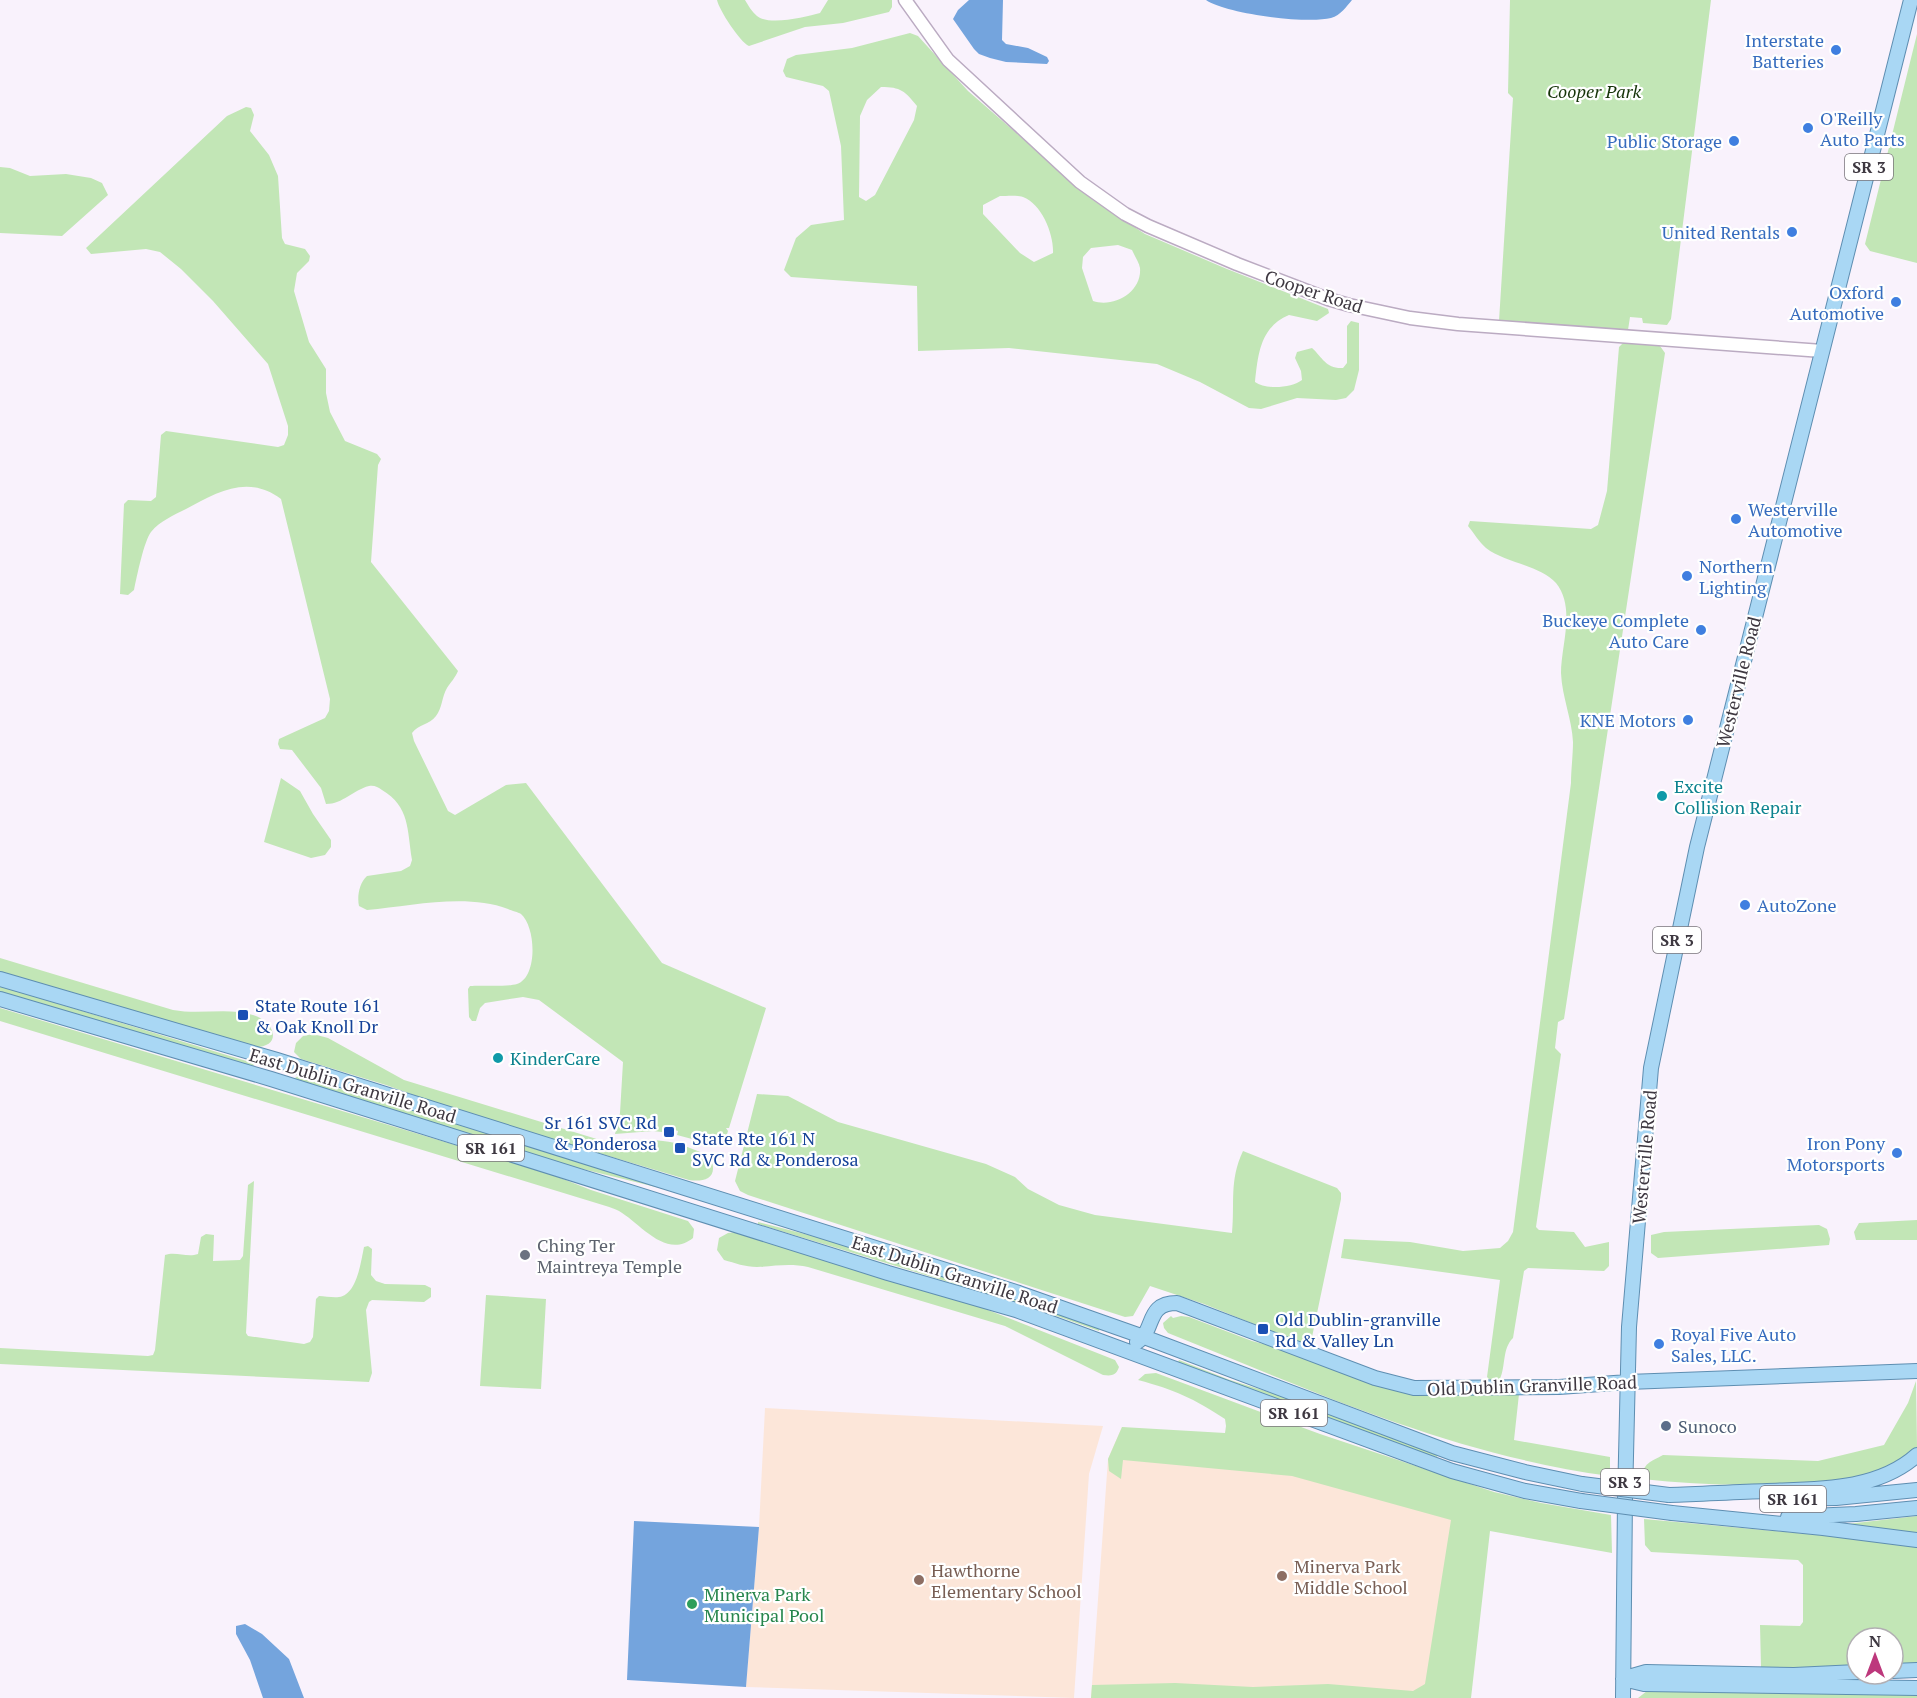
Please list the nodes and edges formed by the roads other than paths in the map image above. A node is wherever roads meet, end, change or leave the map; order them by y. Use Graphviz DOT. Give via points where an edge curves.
graph roads {
  1 [pos="905,0"];
  2 [pos="1911,0"];
  3 [pos="1822,351"];
  4 [pos="0,980"];
  5 [pos="0,999"];
  6 [pos="558,1169"];
  7 [pos="716,1198"];
  8 [pos="711,1217"];
  9 [pos="893,1254"];
  10 [pos="1029,1315"];
  11 [pos="1144,1336"];
  12 [pos="1137,1354"];
  13 [pos="1917,1371"];
  14 [pos="1628,1383"];
  15 [pos="1306,1399"];
  16 [pos="1917,1455"];
  17 [pos="1917,1490"];
  18 [pos="1669,1495"];
  19 [pos="1917,1508"];
  20 [pos="1672,1513"];
  21 [pos="1917,1540"];
  22 [pos="1845,1673"];
  23 [pos="1623,1679"];
  24 [pos="1917,1688"];
  25 [pos="1623,1698"];
  1 -- 3 [label="street, Cooper Road" via="948,60 1080,182 1125,214 1237,264 1349,305 1410,318"];
  2 -- 3 [label="main road, Westerville Road / SR 3"];
  3 -- 14 [label="main road, Westerville Road / SR 3" via="1697,847 1651,1068 1629,1328"];
  4 -- 7 [label="main road, East Dublin Granville Road / SR 161" via="277,1060"];
  5 -- 6 [label="main road, East Dublin Granville Road / SR 161"];
  6 -- 7 [label="main road" via="693,1199"];
  6 -- 8 [label="main road, East Dublin Granville Road / SR 161"];
  7 -- 9 [label="main road, East Dublin Granville Road / SR 161"];
  8 -- 9 [label="main road" via="736,1213"];
  8 -- 10 [label="main road, East Dublin Granville Road / SR 161"];
  9 -- 11 [label="main road, East Dublin Granville Road / SR 161"];
  10 -- 11 [label="main road" via="1049,1314 1129,1342"];
  10 -- 12 [label="main road, East Dublin Granville Road / SR 161"];
  11 -- 14 [label="main road, Old Dublin Granville Road" via="1156,1311 1177,1303 1375,1378 1414,1388"];
  11 -- 15 [label="main road, East Dublin Granville Road / SR 161"];
  12 -- 15 [label="main road" via="1139,1349 1149,1349 1292,1401"];
  12 -- 20 [label="main road, East Dublin Granville Road / SR 161, bridge" via="1452,1471 1525,1491"];
  13 -- 14 [label="main road, Old Dublin Granville Road"];
  14 -- 23 [label="main road, Westerville Road / SR 3"];
  15 -- 18 [label="main road, East Dublin Granville Road / SR 161, bridge" via="1452,1453 1582,1484"];
  16 -- 18 [label="main road" via="1898,1470 1864,1482 1813,1489"];
  17 -- 18 [label="main road, East Dublin Granville Road / SR 161" via="1814,1499"];
  19 -- 20 [label="main road, East Dublin Granville Road / SR 161" via="1772,1518"];
  20 -- 21 [label="main road"];
  22 -- 23 [label="main road" via="1646,1672"];
  23 -- 24 [label="main road" via="1644,1684"];
  23 -- 25 [label="main road, Westerville Road / SR 3"];
}
